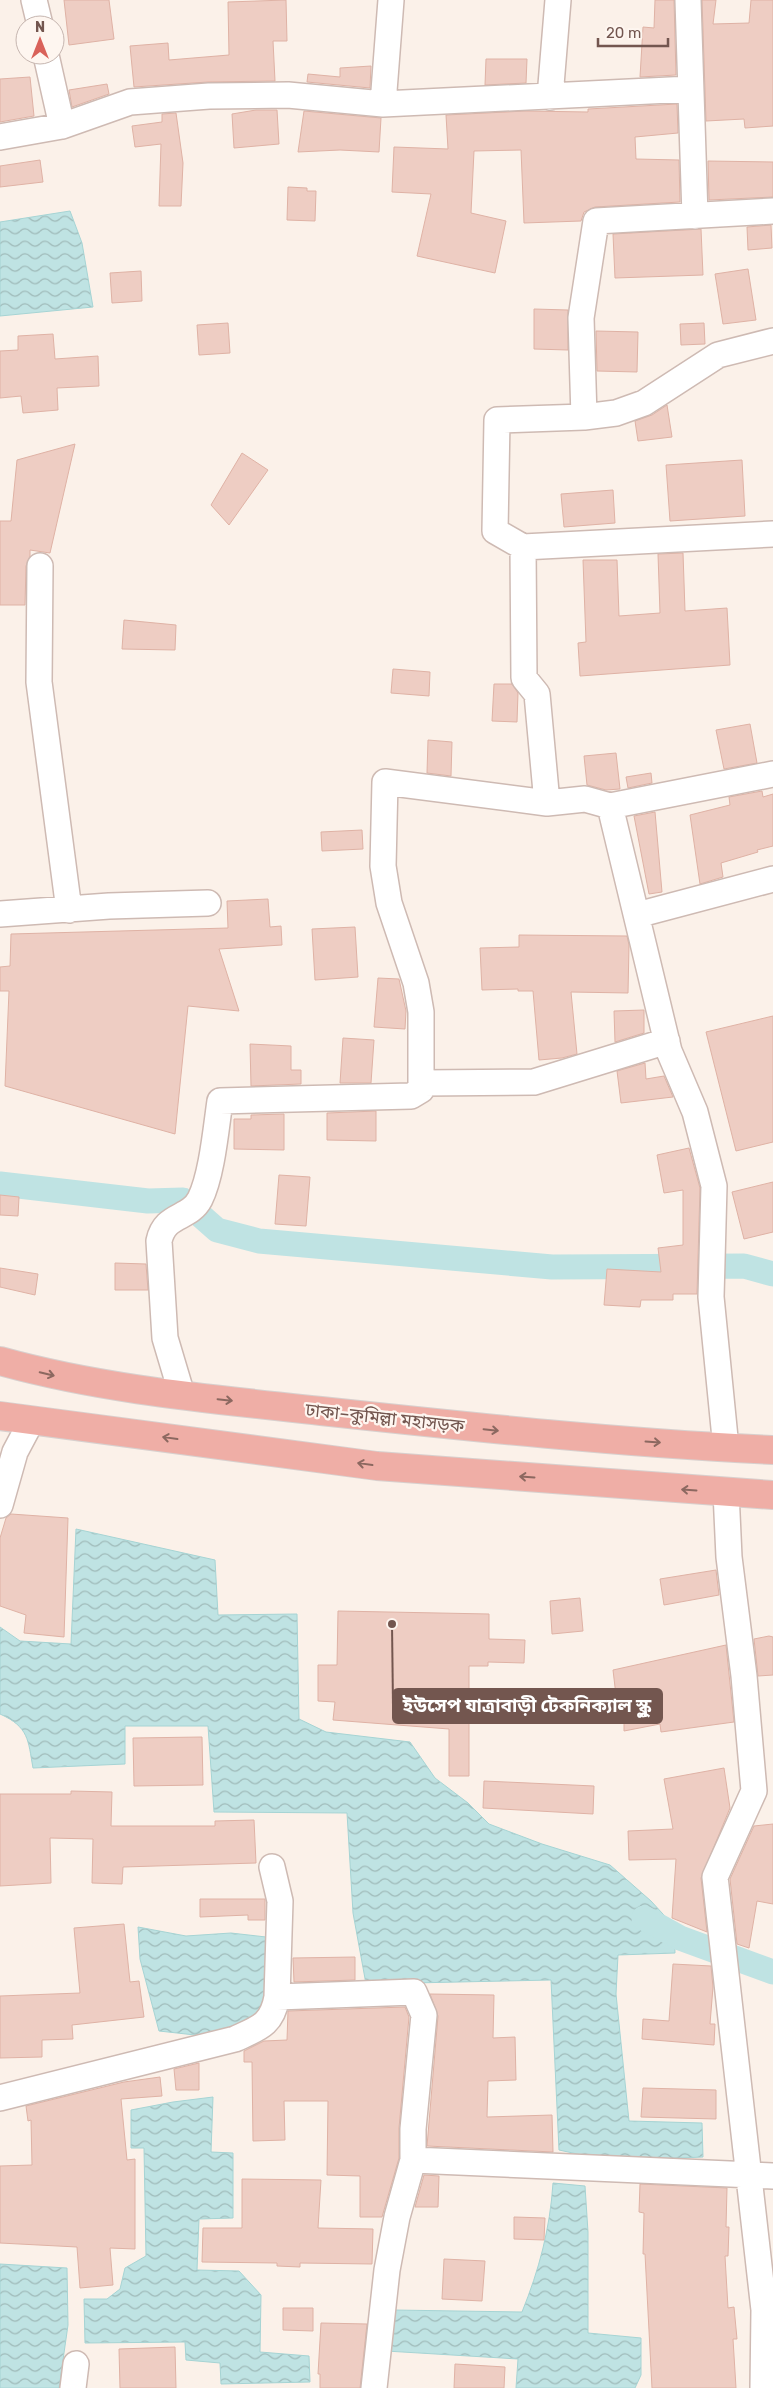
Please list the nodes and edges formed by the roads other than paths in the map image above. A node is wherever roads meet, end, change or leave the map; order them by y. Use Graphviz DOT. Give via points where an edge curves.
graph roads {
  1 [pos="34,0"];
  2 [pos="391,0"];
  3 [pos="558,0"];
  4 [pos="688,0"];
  5 [pos="38,15"];
  6 [pos="48,65"];
  7 [pos="690,89"];
  8 [pos="550,97"];
  9 [pos="383,104"];
  10 [pos="62,126"];
  11 [pos="0,137"];
  12 [pos="773,211"];
  13 [pos="695,216"];
  14 [pos="773,340"];
  15 [pos="584,417"];
  16 [pos="773,534"];
  17 [pos="523,547"];
  18 [pos="40,566"];
  19 [pos="773,774"];
  20 [pos="547,803"];
  21 [pos="610,806"];
  22 [pos="773,879"];
  23 [pos="208,903"];
  24 [pos="69,910"];
  25 [pos="0,914"];
  26 [pos="637,915"];
  27 [pos="667,1041"];
  28 [pos="423,1084"];
  29 [pos="0,1361"];
  30 [pos="182,1395"];
  31 [pos="0,1416"];
  32 [pos="32,1420"];
  33 [pos="726,1448"];
  34 [pos="773,1450"];
  35 [pos="726,1492"];
  36 [pos="773,1495"];
  37 [pos="0,1504"];
  38 [pos="272,1867"];
  39 [pos="277,1997"];
  40 [pos="0,2098"];
  41 [pos="414,2160"];
  42 [pos="761,2175"];
  43 [pos="768,2310"];
  44 [pos="374,2388"];
  45 [pos="764,2388"];
  1 -- 5 [label="street"];
  2 -- 9 [label="street"];
  3 -- 8 [label="street"];
  4 -- 7 [label="street"];
  6 -- 10 [label="street"];
  7 -- 8 [label="street"];
  7 -- 13 [label="street"];
  8 -- 9 [label="street"];
  9 -- 10 [label="street" via="288,95 209,96 130,102"];
  10 -- 11 [label="street"];
  12 -- 13 [label="street"];
  13 -- 15 [label="street" via="596,221 581,318"];
  14 -- 15 [label="street" via="718,355 644,403 616,413"];
  15 -- 17 [label="street" via="498,420 495,532"];
  16 -- 17 [label="street"];
  17 -- 20 [label="street" via="524,678 537,694"];
  18 -- 24 [label="street" via="39,682"];
  19 -- 21 [label="street"];
  20 -- 21 [label="street" via="586,798"];
  20 -- 28 [label="street" via="385,782 383,866 389,903 416,983 421,1012"];
  21 -- 26 [label="street"];
  22 -- 26 [label="street"];
  23 -- 24 [label="street"];
  24 -- 25 [label="street"];
  26 -- 27 [label="street"];
  27 -- 28 [label="street" via="534,1082"];
  27 -- 33 [label="street" via="695,1112 714,1186 711,1297"];
  28 -- 30 [label="street" via="421,1090 411,1096 220,1101 200,1200 166,1224 159,1241 165,1338"];
  29 -- 30 [label="highway, ঢাকা–কুমিল্লা মহাসড়ক, one-way" via="50,1375"];
  30 -- 33 [label="highway, ঢাকা–কুমিল্লা মহাসড়ক, one-way" via="513,1432"];
  31 -- 32 [label="highway"];
  35 -- 32 [label="highway, one-way" via="376,1466"];
  32 -- 37 [label="street" via="15,1452"];
  33 -- 34 [label="highway, ঢাকা–কুমিল্লা মহাসড়ক"];
  35 -- 36 [label="highway"];
  35 -- 42 [label="street" via="729,1557 754,1791 715,1877 730,2010"];
  38 -- 39 [label="street" via="280,1901"];
  39 -- 40 [label="street" via="274,2012 263,2026 235,2039"];
  39 -- 41 [label="street" via="414,1992 424,2015 413,2129"];
  41 -- 42 [label="street"];
  41 -- 44 [label="street" via="397,2217 387,2270"];
  42 -- 43 [label="street"];
  43 -- 45 [label="street"];
}
